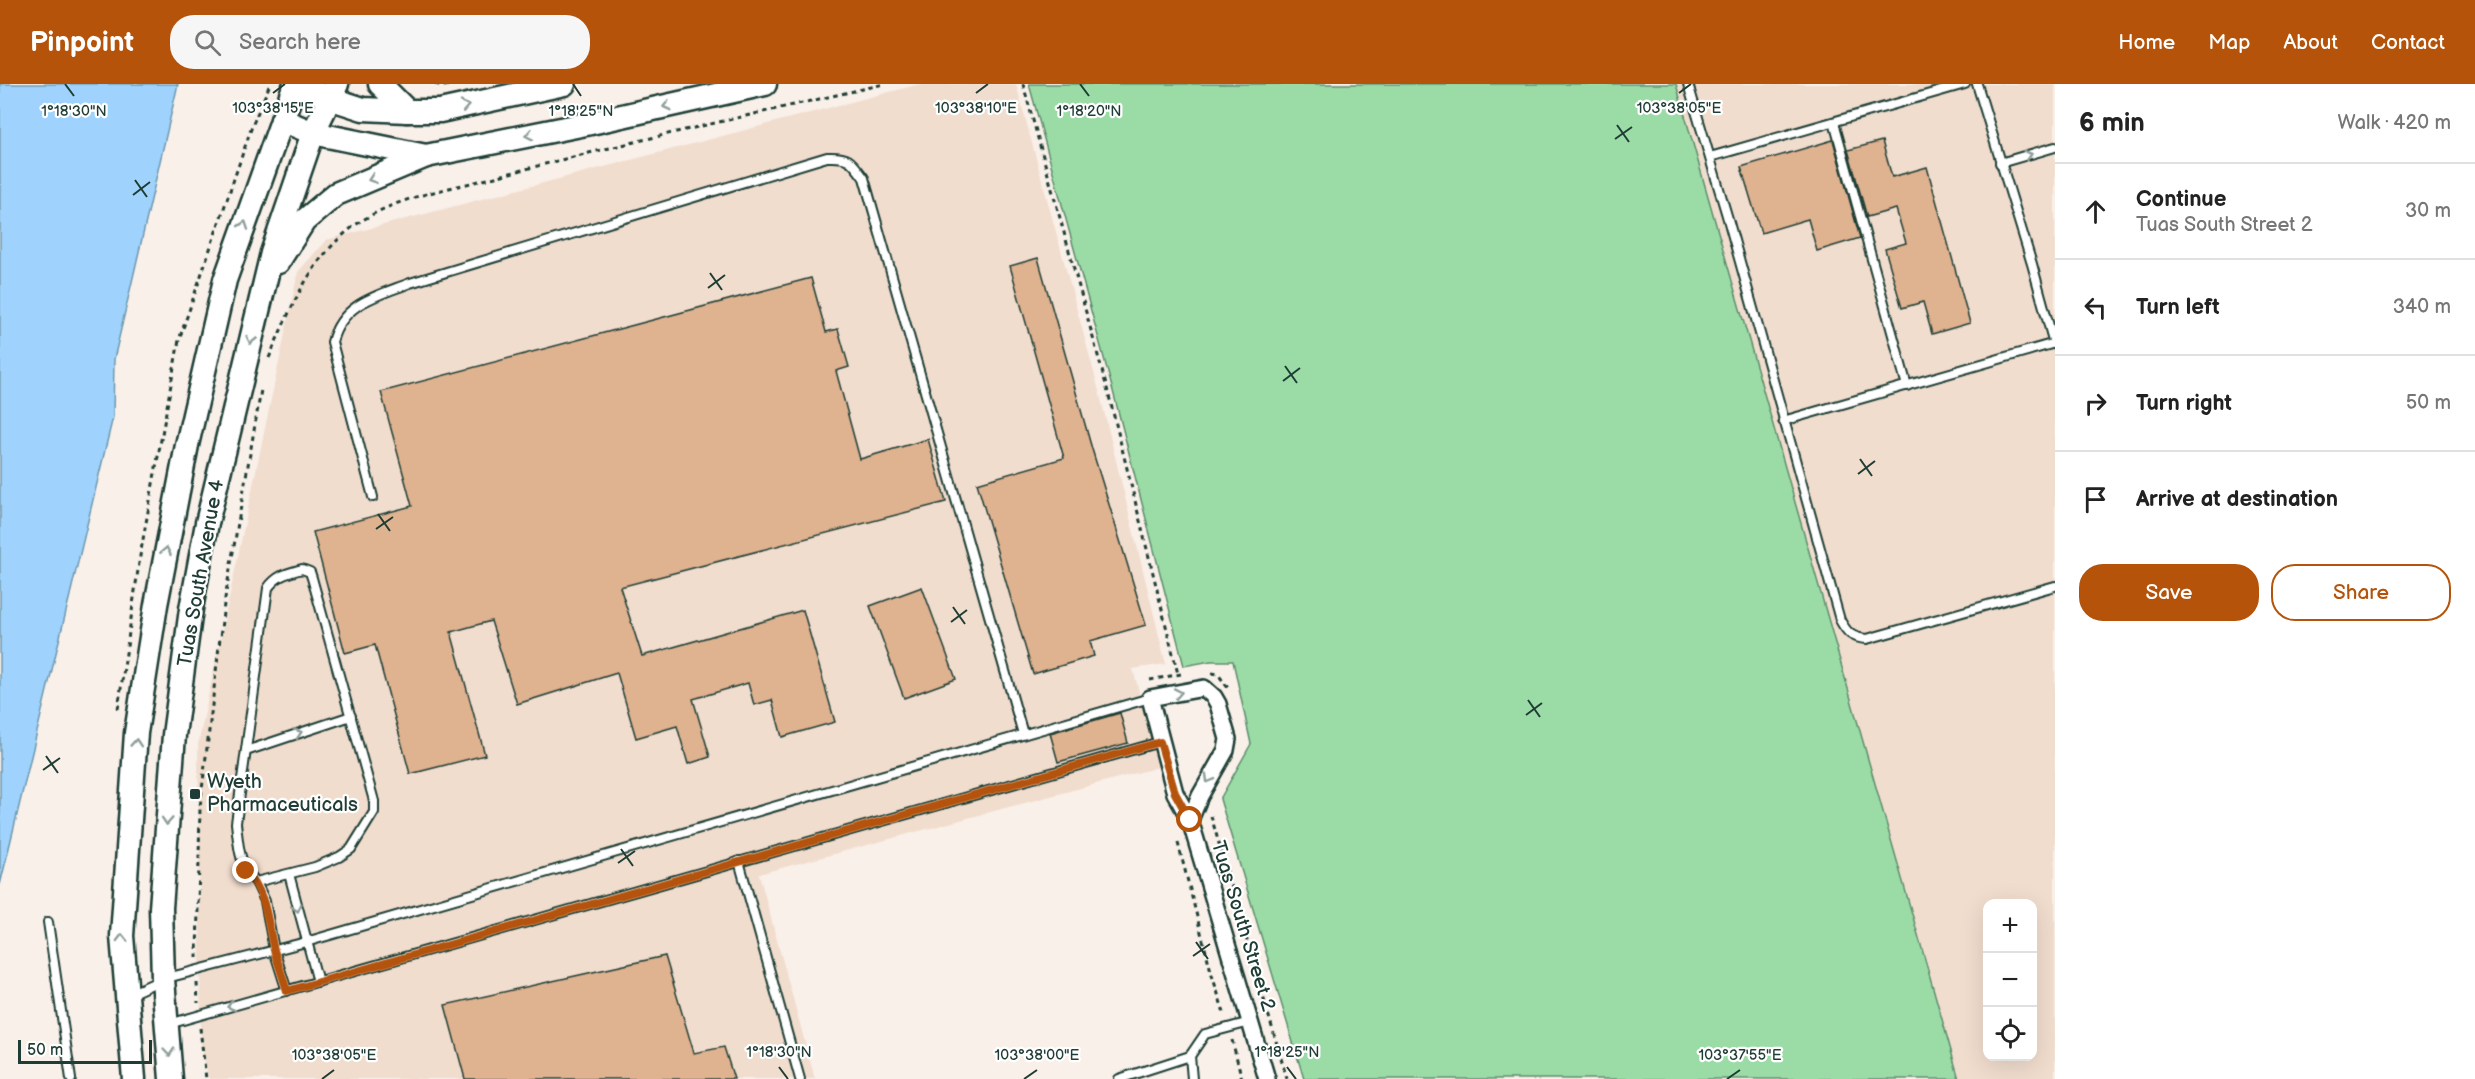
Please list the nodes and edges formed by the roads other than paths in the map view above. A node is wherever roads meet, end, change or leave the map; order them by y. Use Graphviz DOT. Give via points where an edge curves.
graph roads {
  1 [pos="296,84"];
  2 [pos="380,84"];
  3 [pos="564,84"];
  4 [pos="765,84"];
  5 [pos="1688,84"];
  6 [pos="1965,84"];
  7 [pos="1977,84"];
  8 [pos="333,91"];
  9 [pos="407,111"];
  10 [pos="282,120"];
  11 [pos="1834,122"];
  12 [pos="313,133"];
  13 [pos="2055,147"];
  14 [pos="426,156"];
  15 [pos="1710,157"];
  16 [pos="2000,163"];
  17 [pos="264,283"];
  18 [pos="2054,343"];
  19 [pos="1907,386"];
  20 [pos="1783,421"];
  21 [pos="373,497"];
  22 [pos="2055,586"];
  23 [pos="1147,699"];
  24 [pos="351,716"];
  25 [pos="1023,734"];
  26 [pos="1160,742"];
  27 [pos="246,751"];
  28 [pos="1190,820"];
  29 [pos="739,861"];
  30 [pos="289,874"];
  31 [pos="256,882"];
  32 [pos="48,922"];
  33 [pos="306,942"];
  34 [pos="274,951"];
  35 [pos="163,979"];
  36 [pos="318,982"];
  37 [pos="287,991"];
  38 [pos="126,996"];
  39 [pos="1250,1022"];
  40 [pos="166,1025"];
  41 [pos="1190,1056"];
  42 [pos="71,1079"];
  43 [pos="134,1079"];
  44 [pos="171,1079"];
  45 [pos="800,1079"];
  46 [pos="1119,1079"];
  47 [pos="1192,1079"];
  48 [pos="1267,1079"];
  1 -- 8 [label="street"];
  1 -- 10 [label="street, Tuas South Avenue 4"];
  2 -- 9 [label="street"];
  9 -- 3 [label="street, one-way" via="440,111"];
  4 -- 14 [label="street, one-way"];
  5 -- 15 [label="lane"];
  6 -- 11 [label="lane"];
  7 -- 16 [label="lane"];
  8 -- 9 [label="street" via="363,109"];
  8 -- 12 [label="street, Tuas South Avenue 4"];
  10 -- 12 [label="street"];
  38 -- 10 [label="street, Tuas South Avenue 4, one-way" via="122,936 136,744 156,605 225,280"];
  11 -- 15 [label="lane"];
  11 -- 19 [label="lane"];
  12 -- 14 [label="street"];
  12 -- 17 [label="street, Tuas South Avenue 4"];
  16 -- 13 [label="lane, one-way"];
  14 -- 17 [label="street, one-way" via="336,194 319,207 304,221"];
  15 -- 20 [label="lane"];
  16 -- 18 [label="lane"];
  17 -- 35 [label="street, Tuas South Avenue 4, one-way" via="207,523 191,609 171,769 161,908"];
  18 -- 19 [label="lane"];
  19 -- 20 [label="lane"];
  20 -- 22 [label="lane" via="1840,620 1856,639"];
  21 -- 25 [label="lane" via="332,342 336,328 359,304 421,279 842,156 853,162 864,178"];
  23 -- 25 [label="lane"];
  23 -- 26 [label="street, Tuas South Street 2"];
  23 -- 28 [label="street, one-way" via="1204,688 1218,704 1228,739 1227,750"];
  27 -- 24 [label="lane, one-way"];
  24 -- 27 [label="lane" via="310,572 302,569 283,574 268,588"];
  24 -- 30 [label="lane" via="375,801 374,812 351,849 315,867"];
  25 -- 33 [label="lane"];
  26 -- 28 [label="street, Tuas South Street 2" via="1175,793"];
  26 -- 29 [label="lane"];
  27 -- 31 [label="lane" via="236,823 240,858"];
  28 -- 39 [label="street, Tuas South Street 2"];
  29 -- 36 [label="lane"];
  29 -- 45 [label="lane"];
  30 -- 31 [label="lane"];
  30 -- 33 [label="lane, one-way"];
  31 -- 34 [label="lane" via="265,901"];
  32 -- 42 [label="lane"];
  33 -- 34 [label="lane"];
  33 -- 36 [label="lane"];
  34 -- 35 [label="lane"];
  34 -- 37 [label="lane"];
  35 -- 38 [label="lane"];
  35 -- 40 [label="street, Tuas South Avenue 4"];
  36 -- 37 [label="lane"];
  37 -- 40 [label="lane, one-way"];
  38 -- 43 [label="street, Tuas South Avenue 4"];
  39 -- 41 [label="lane" via="1204,1034"];
  39 -- 48 [label="street, Tuas South Street 2"];
  40 -- 44 [label="street, Tuas South Avenue 4, one-way"];
  41 -- 46 [label="lane"];
  41 -- 47 [label="lane"];
}
